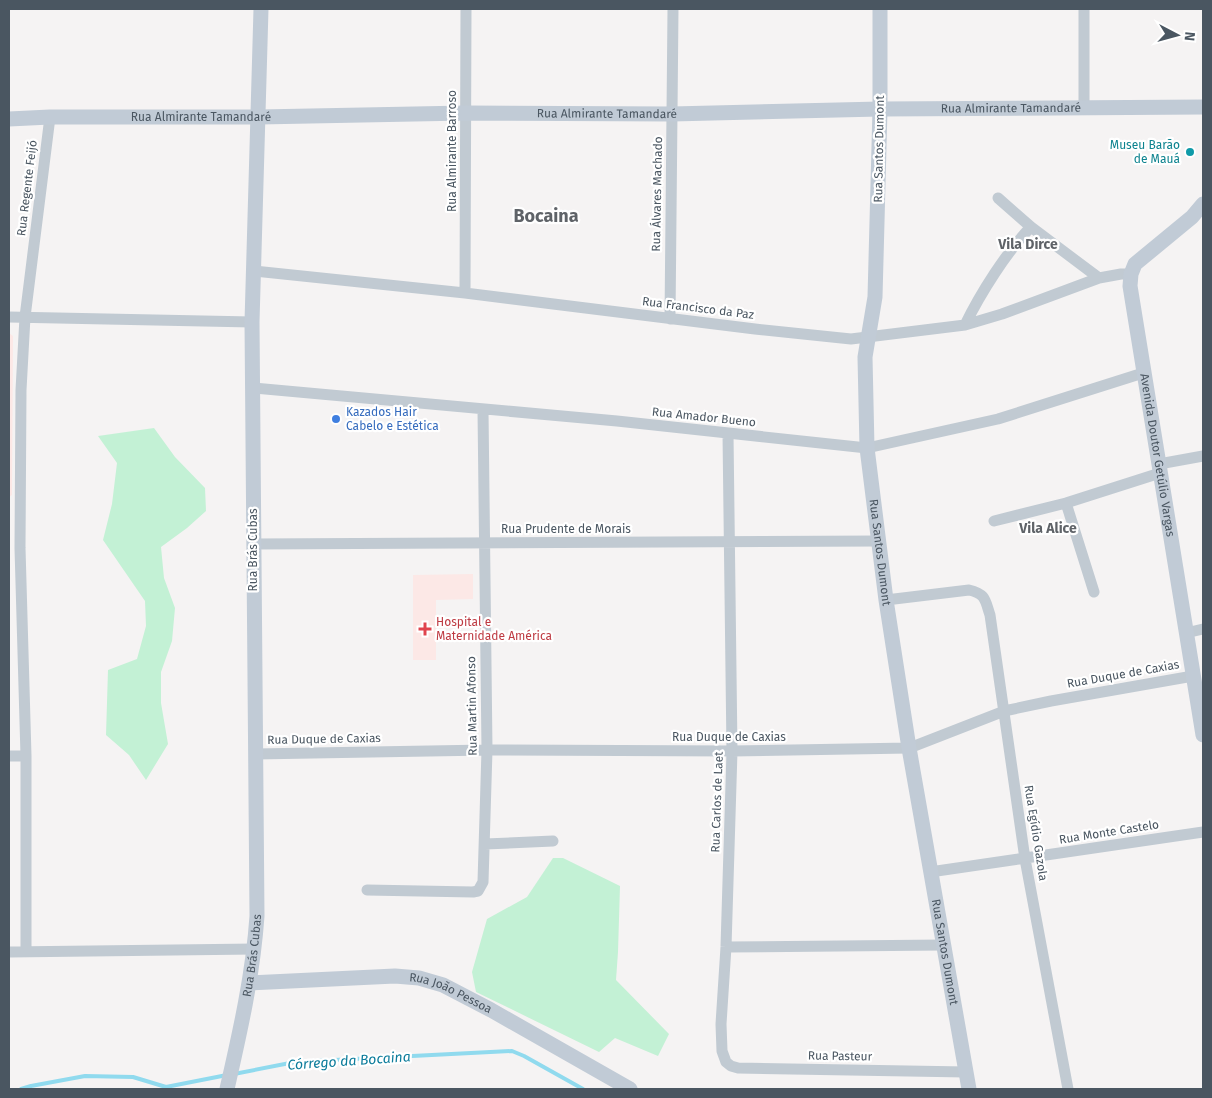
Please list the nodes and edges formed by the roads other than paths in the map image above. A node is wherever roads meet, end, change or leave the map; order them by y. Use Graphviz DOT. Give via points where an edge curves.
graph roads {
  1 [pos="261,9"];
  2 [pos="466,9"];
  3 [pos="673,9"];
  4 [pos="880,9"];
  5 [pos="1084,9"];
  6 [pos="1084,107"];
  7 [pos="1203,107"];
  8 [pos="880,109"];
  9 [pos="466,113"];
  10 [pos="672,114"];
  11 [pos="50,117"];
  12 [pos="259,117"];
  13 [pos="9,119"];
  14 [pos="998,198"];
  15 [pos="1203,204"];
  16 [pos="1031,227"];
  17 [pos="254,271"];
  18 [pos="1131,274"];
  19 [pos="1099,278"];
  20 [pos="464,293"];
  21 [pos="25,317"];
  22 [pos="9,318"];
  23 [pos="670,319"];
  24 [pos="252,322"];
  25 [pos="965,325"];
  26 [pos="868,338"];
  27 [pos="1143,373"];
  28 [pos="253,388"];
  29 [pos="483,410"];
  30 [pos="728,434"];
  31 [pos="868,448"];
  32 [pos="1203,456"];
  33 [pos="1160,468"];
  34 [pos="1066,503"];
  35 [pos="994,521"];
  36 [pos="880,540"];
  37 [pos="730,542"];
  38 [pos="253,544"];
  39 [pos="484,544"];
  40 [pos="14,548"];
  41 [pos="1094,592"];
  42 [pos="886,600"];
  43 [pos="1203,629"];
  44 [pos="1186,632"];
  45 [pos="1194,676"];
  46 [pos="1004,711"];
  47 [pos="1203,736"];
  48 [pos="909,748"];
  49 [pos="487,750"];
  50 [pos="732,751"];
  51 [pos="255,754"];
  52 [pos="9,756"];
  53 [pos="26,756"];
  54 [pos="1203,832"];
  55 [pos="553,841"];
  56 [pos="486,844"];
  57 [pos="1025,858"];
  58 [pos="930,872"];
  59 [pos="367,890"];
  60 [pos="943,945"];
  61 [pos="726,947"];
  62 [pos="255,949"];
  63 [pos="9,952"];
  64 [pos="26,952"];
  65 [pos="250,983"];
  66 [pos="722,1051"];
  67 [pos="966,1072"];
  68 [pos="227,1089"];
  69 [pos="630,1089"];
  70 [pos="969,1089"];
  71 [pos="1068,1089"];
  1 -- 12 [label="street, Rua Brás Cubas"];
  2 -- 9 [label="street, Rua Almirante Barroso"];
  3 -- 10 [label="street, Rua Álvares Machado"];
  4 -- 8 [label="street, Rua Santos Dumont"];
  5 -- 6 [label="street"];
  6 -- 7 [label="street, Rua Almirante Tamandaré"];
  6 -- 8 [label="street, Rua Almirante Tamandaré"];
  8 -- 10 [label="street, Rua Almirante Tamandaré"];
  8 -- 26 [label="street, Rua Santos Dumont" via="875,297"];
  9 -- 10 [label="street, Rua Almirante Tamandaré"];
  9 -- 12 [label="street, Rua Almirante Tamandaré"];
  9 -- 20 [label="street, Rua Almirante Barroso"];
  10 -- 23 [label="street, Rua Álvares Machado"];
  11 -- 12 [label="street, Rua Almirante Tamandaré"];
  11 -- 13 [label="street, Rua Almirante Tamandaré"];
  11 -- 21 [label="street, Rua Regente Feijó"];
  12 -- 17 [label="street, Rua Brás Cubas"];
  14 -- 16 [label="street"];
  15 -- 18 [label="street" via="1174,233 1135,264"];
  16 -- 19 [label="street"];
  16 -- 25 [label="street" via="1020,237 975,304"];
  17 -- 20 [label="street, Rua Francisco da Paz"];
  17 -- 24 [label="street, Rua Brás Cubas"];
  18 -- 19 [label="street, Rua Francisco da Paz"];
  18 -- 27 [label="street, Avenida Doutor Getúlio Vargas" via="1131,300"];
  19 -- 25 [label="street, Rua Francisco da Paz"];
  20 -- 23 [label="street, Rua Francisco da Paz"];
  21 -- 22 [label="street"];
  21 -- 24 [label="street"];
  21 -- 40 [label="street, Rua Regente Feijó"];
  23 -- 26 [label="street, Rua Francisco da Paz" via="835,338"];
  24 -- 28 [label="street, Rua Brás Cubas"];
  25 -- 26 [label="street, Rua Francisco da Paz"];
  26 -- 31 [label="street, Rua Santos Dumont" via="864,366"];
  27 -- 31 [label="street, Rua Amador Bueno" via="998,418"];
  27 -- 33 [label="street, Avenida Doutor Getúlio Vargas"];
  28 -- 29 [label="street, Rua Amador Bueno"];
  28 -- 38 [label="street, Rua Brás Cubas"];
  29 -- 30 [label="street, Rua Amador Bueno"];
  29 -- 39 [label="street, Rua Martin Afonso"];
  30 -- 31 [label="street, Rua Amador Bueno"];
  30 -- 37 [label="street, Rua Carlos de Laet"];
  31 -- 36 [label="street, Rua Santos Dumont"];
  32 -- 33 [label="street"];
  33 -- 34 [label="street"];
  33 -- 44 [label="street, Avenida Doutor Getúlio Vargas"];
  34 -- 35 [label="street"];
  34 -- 41 [label="street"];
  36 -- 37 [label="street, Rua Prudente de Morais"];
  36 -- 42 [label="street, Rua Santos Dumont"];
  37 -- 39 [label="street, Rua Prudente de Morais"];
  37 -- 50 [label="street, Rua Carlos de Laet"];
  38 -- 39 [label="street, Rua Prudente de Morais"];
  38 -- 51 [label="street, Rua Brás Cubas"];
  39 -- 49 [label="street, Rua Martin Afonso"];
  40 -- 53 [label="street, Rua Regente Feijó"];
  42 -- 46 [label="street, Rua Egídio Gazola" via="970,590 984,597 990,615"];
  42 -- 48 [label="street, Rua Santos Dumont"];
  43 -- 44 [label="street"];
  44 -- 45 [label="street, Avenida Doutor Getúlio Vargas"];
  45 -- 46 [label="street, Rua Duque de Caxias"];
  45 -- 47 [label="street, Avenida Doutor Getúlio Vargas"];
  46 -- 48 [label="street, Rua Duque de Caxias"];
  46 -- 57 [label="street, Rua Egídio Gazola"];
  48 -- 50 [label="street, Rua Duque de Caxias"];
  48 -- 58 [label="street, Rua Santos Dumont"];
  49 -- 50 [label="street, Rua Duque de Caxias"];
  49 -- 51 [label="street, Rua Duque de Caxias"];
  49 -- 56 [label="street, Rua Martin Afonso"];
  50 -- 61 [label="street, Rua Carlos de Laet"];
  51 -- 62 [label="street, Rua Brás Cubas" via="258,890"];
  52 -- 53 [label="street"];
  53 -- 64 [label="street, Rua Regente Feijó"];
  54 -- 57 [label="street, Rua Monte Castelo"];
  55 -- 56 [label="street"];
  56 -- 59 [label="street, Rua Martin Afonso" via="484,882 478,891"];
  57 -- 58 [label="street, Rua Monte Castelo"];
  57 -- 71 [label="street, Rua Egídio Gazola"];
  58 -- 60 [label="street, Rua Santos Dumont"];
  60 -- 61 [label="street"];
  60 -- 67 [label="street, Rua Santos Dumont"];
  61 -- 66 [label="street, Rua Carlos de Laet"];
  62 -- 64 [label="street"];
  62 -- 65 [label="street, Rua Brás Cubas"];
  63 -- 64 [label="street"];
  65 -- 68 [label="street, Rua Brás Cubas"];
  65 -- 69 [label="street, Rua João Pessoa" via="395,976 419,978 443,985 483,1006"];
  66 -- 67 [label="street, Rua Pasteur" via="726,1062 738,1068"];
  67 -- 70 [label="street, Rua Santos Dumont"];
}
